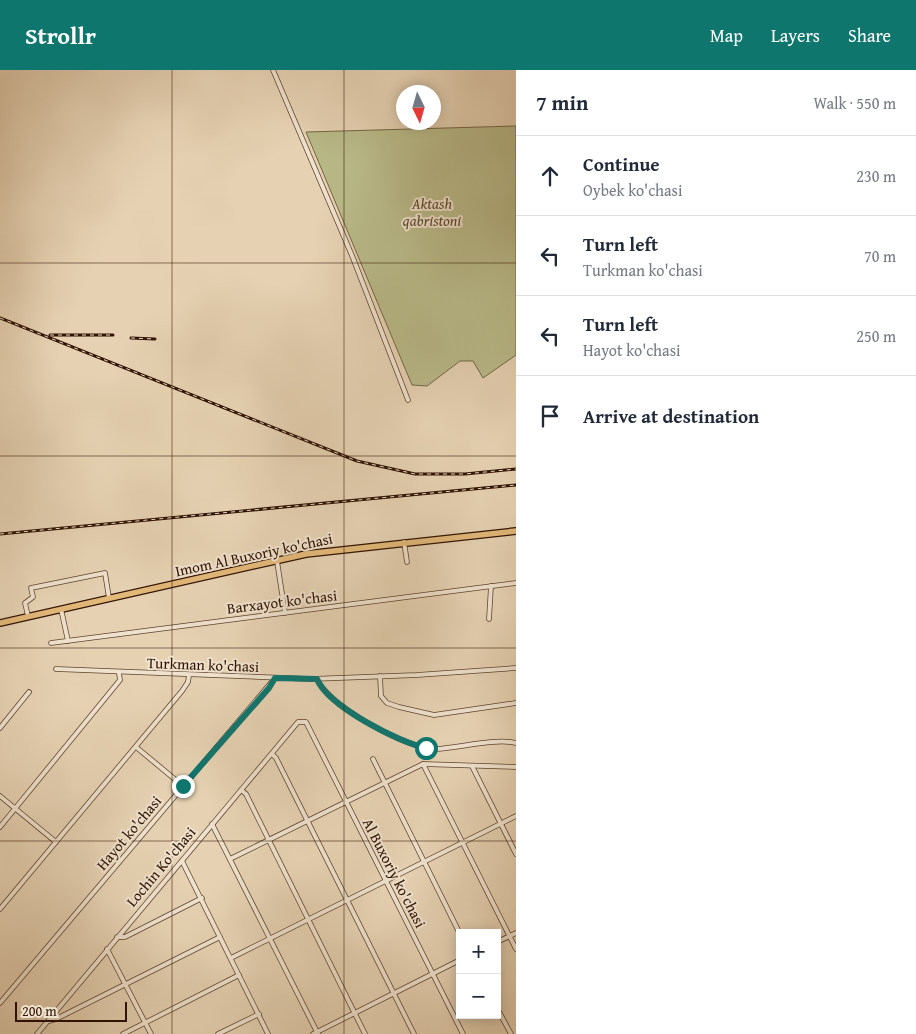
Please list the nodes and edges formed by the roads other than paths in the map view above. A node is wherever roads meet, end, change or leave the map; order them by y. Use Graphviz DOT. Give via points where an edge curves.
graph roads {
  1 [pos="273,70"];
  2 [pos="408,400"];
  3 [pos="516,532"];
  4 [pos="404,542"];
  5 [pos="277,561"];
  6 [pos="407,562"];
  7 [pos="516,582"];
  8 [pos="491,586"];
  9 [pos="109,598"];
  10 [pos="61,609"];
  11 [pos="285,613"];
  12 [pos="28,616"];
  13 [pos="489,619"];
  14 [pos="1,623"];
  15 [pos="68,641"];
  16 [pos="51,643"];
  17 [pos="516,668"];
  18 [pos="56,669"];
  19 [pos="119,674"];
  20 [pos="189,675"];
  21 [pos="380,676"];
  22 [pos="275,678"];
  23 [pos="317,679"];
  24 [pos="29,692"];
  25 [pos="516,703"];
  26 [pos="306,722"];
  27 [pos="0,728"];
  28 [pos="516,743"];
  29 [pos="136,747"];
  30 [pos="272,754"];
  31 [pos="373,759"];
  32 [pos="422,764"];
  33 [pos="472,766"];
  34 [pos="516,767"];
  35 [pos="384,783"];
  36 [pos="183,786"];
  37 [pos="241,790"];
  38 [pos="0,796"];
  39 [pos="346,802"];
  40 [pos="15,809"];
  41 [pos="516,816"];
  42 [pos="308,821"];
  43 [pos="501,823"];
  44 [pos="212,824"];
  45 [pos="0,827"];
  46 [pos="269,841"];
  47 [pos="56,842"];
  48 [pos="462,842"];
  49 [pos="516,854"];
  50 [pos="182,860"];
  51 [pos="230,860"];
  52 [pos="424,862"];
  53 [pos="385,880"];
  54 [pos="202,898"];
  55 [pos="347,900"];
  56 [pos="0,909"];
  57 [pos="308,919"];
  58 [pos="458,929"];
  59 [pos="516,932"];
  60 [pos="509,936"];
  61 [pos="117,937"];
  62 [pos="220,937"];
  63 [pos="270,938"];
  64 [pos="501,940"];
  65 [pos="107,949"];
  66 [pos="516,950"];
  67 [pos="231,958"];
  68 [pos="456,962"];
  69 [pos="433,974"];
  70 [pos="239,975"];
  71 [pos="125,984"];
  72 [pos="394,993"];
  73 [pos="0,1003"];
  74 [pos="354,1013"];
  75 [pos="259,1014"];
  76 [pos="501,1015"];
  77 [pos="48,1021"];
  78 [pos="145,1023"];
  79 [pos="316,1033"];
  80 [pos="37,1034"];
  81 [pos="123,1034"];
  82 [pos="151,1034"];
  83 [pos="218,1034"];
  84 [pos="268,1034"];
  85 [pos="365,1034"];
  86 [pos="414,1034"];
  87 [pos="463,1034"];
  88 [pos="511,1034"];
  1 -- 2 [label="street"];
  3 -- 4 [label="main road, Imom Al Buxoriy ko'chasi"];
  4 -- 5 [label="main road, Imom Al Buxoriy ko'chasi" via="306,554"];
  4 -- 6 [label="street"];
  5 -- 9 [label="main road, Imom Al Buxoriy ko'chasi"];
  5 -- 11 [label="street"];
  7 -- 8 [label="street, Barxayot ko'chasi"];
  8 -- 11 [label="street, Barxayot ko'chasi"];
  8 -- 13 [label="street"];
  9 -- 10 [label="main road, Imom Al Buxoriy ko'chasi"];
  9 -- 12 [label="street" via="104,573 31,588 33,597 25,603"];
  10 -- 12 [label="main road, Imom Al Buxoriy ko'chasi"];
  10 -- 15 [label="street"];
  11 -- 15 [label="street, Barxayot ko'chasi"];
  12 -- 14 [label="main road, Imom Al Buxoriy ko'chasi"];
  15 -- 16 [label="street, Barxayot ko'chasi"];
  17 -- 21 [label="street, Turkman ko'chasi"];
  18 -- 19 [label="street, Turkman ko'chasi"];
  19 -- 20 [label="street, Turkman ko'chasi"];
  19 -- 40 [label="street" via="120,680"];
  20 -- 22 [label="street, Turkman ko'chasi"];
  20 -- 29 [label="street" via="182,691"];
  21 -- 23 [label="street, Turkman ko'chasi"];
  21 -- 25 [label="street" via="381,696 387,703 434,715"];
  22 -- 23 [label="street, Turkman ko'chasi"];
  22 -- 36 [label="street, Hayot ko'chasi"];
  23 -- 28 [label="street" via="322,689 344,708 410,745 435,749"];
  24 -- 27 [label="street"];
  26 -- 30 [label="street, Lochin Ko'chasi" via="298,722"];
  26 -- 39 [label="street, Al Buxoriy ko'chasi"];
  29 -- 36 [label="street"];
  29 -- 47 [label="street"];
  30 -- 37 [label="street, Lochin Ko'chasi"];
  30 -- 42 [label="street"];
  31 -- 35 [label="street"];
  32 -- 33 [label="street"];
  32 -- 35 [label="street"];
  32 -- 48 [label="street"];
  33 -- 34 [label="street"];
  33 -- 43 [label="street"];
  35 -- 39 [label="street"];
  35 -- 52 [label="street"];
  36 -- 73 [label="street, Hayot ko'chasi"];
  37 -- 44 [label="street, Lochin Ko'chasi"];
  37 -- 46 [label="street"];
  38 -- 40 [label="street"];
  39 -- 42 [label="street"];
  39 -- 53 [label="street, Al Buxoriy ko'chasi"];
  40 -- 45 [label="street"];
  40 -- 47 [label="street"];
  41 -- 43 [label="street"];
  42 -- 46 [label="street"];
  42 -- 55 [label="street"];
  43 -- 48 [label="street"];
  43 -- 49 [label="street"];
  44 -- 50 [label="street, Lochin Ko'chasi"];
  44 -- 51 [label="street"];
  46 -- 51 [label="street"];
  46 -- 57 [label="street"];
  47 -- 56 [label="street"];
  48 -- 52 [label="street"];
  48 -- 60 [label="street"];
  50 -- 54 [label="street"];
  50 -- 61 [label="street, Lochin Ko'chasi"];
  51 -- 63 [label="street"];
  52 -- 53 [label="street"];
  52 -- 58 [label="street"];
  53 -- 55 [label="street"];
  53 -- 69 [label="street, Al Buxoriy ko'chasi"];
  54 -- 61 [label="street" via="124,937"];
  54 -- 62 [label="street"];
  55 -- 57 [label="street"];
  55 -- 72 [label="street"];
  57 -- 63 [label="street"];
  57 -- 74 [label="street"];
  59 -- 60 [label="street"];
  60 -- 64 [label="street"];
  60 -- 66 [label="street"];
  61 -- 65 [label="street, Lochin Ko'chasi"];
  62 -- 67 [label="street"];
  62 -- 71 [label="street"];
  63 -- 67 [label="street"];
  63 -- 79 [label="street"];
  65 -- 71 [label="street"];
  65 -- 77 [label="street, Lochin Ko'chasi"];
  67 -- 70 [label="street"];
  68 -- 69 [label="street"];
  69 -- 72 [label="street"];
  69 -- 87 [label="street, Al Buxoriy ko'chasi"];
  70 -- 75 [label="street"];
  70 -- 78 [label="street"];
  71 -- 77 [label="street"];
  71 -- 78 [label="street"];
  72 -- 74 [label="street"];
  72 -- 86 [label="street"];
  74 -- 79 [label="street"];
  74 -- 85 [label="street"];
  75 -- 83 [label="street"];
  75 -- 84 [label="street"];
  76 -- 88 [label="street"];
  77 -- 80 [label="street, Lochin Ko'chasi"];
  78 -- 81 [label="street"];
  78 -- 82 [label="street"];
}
